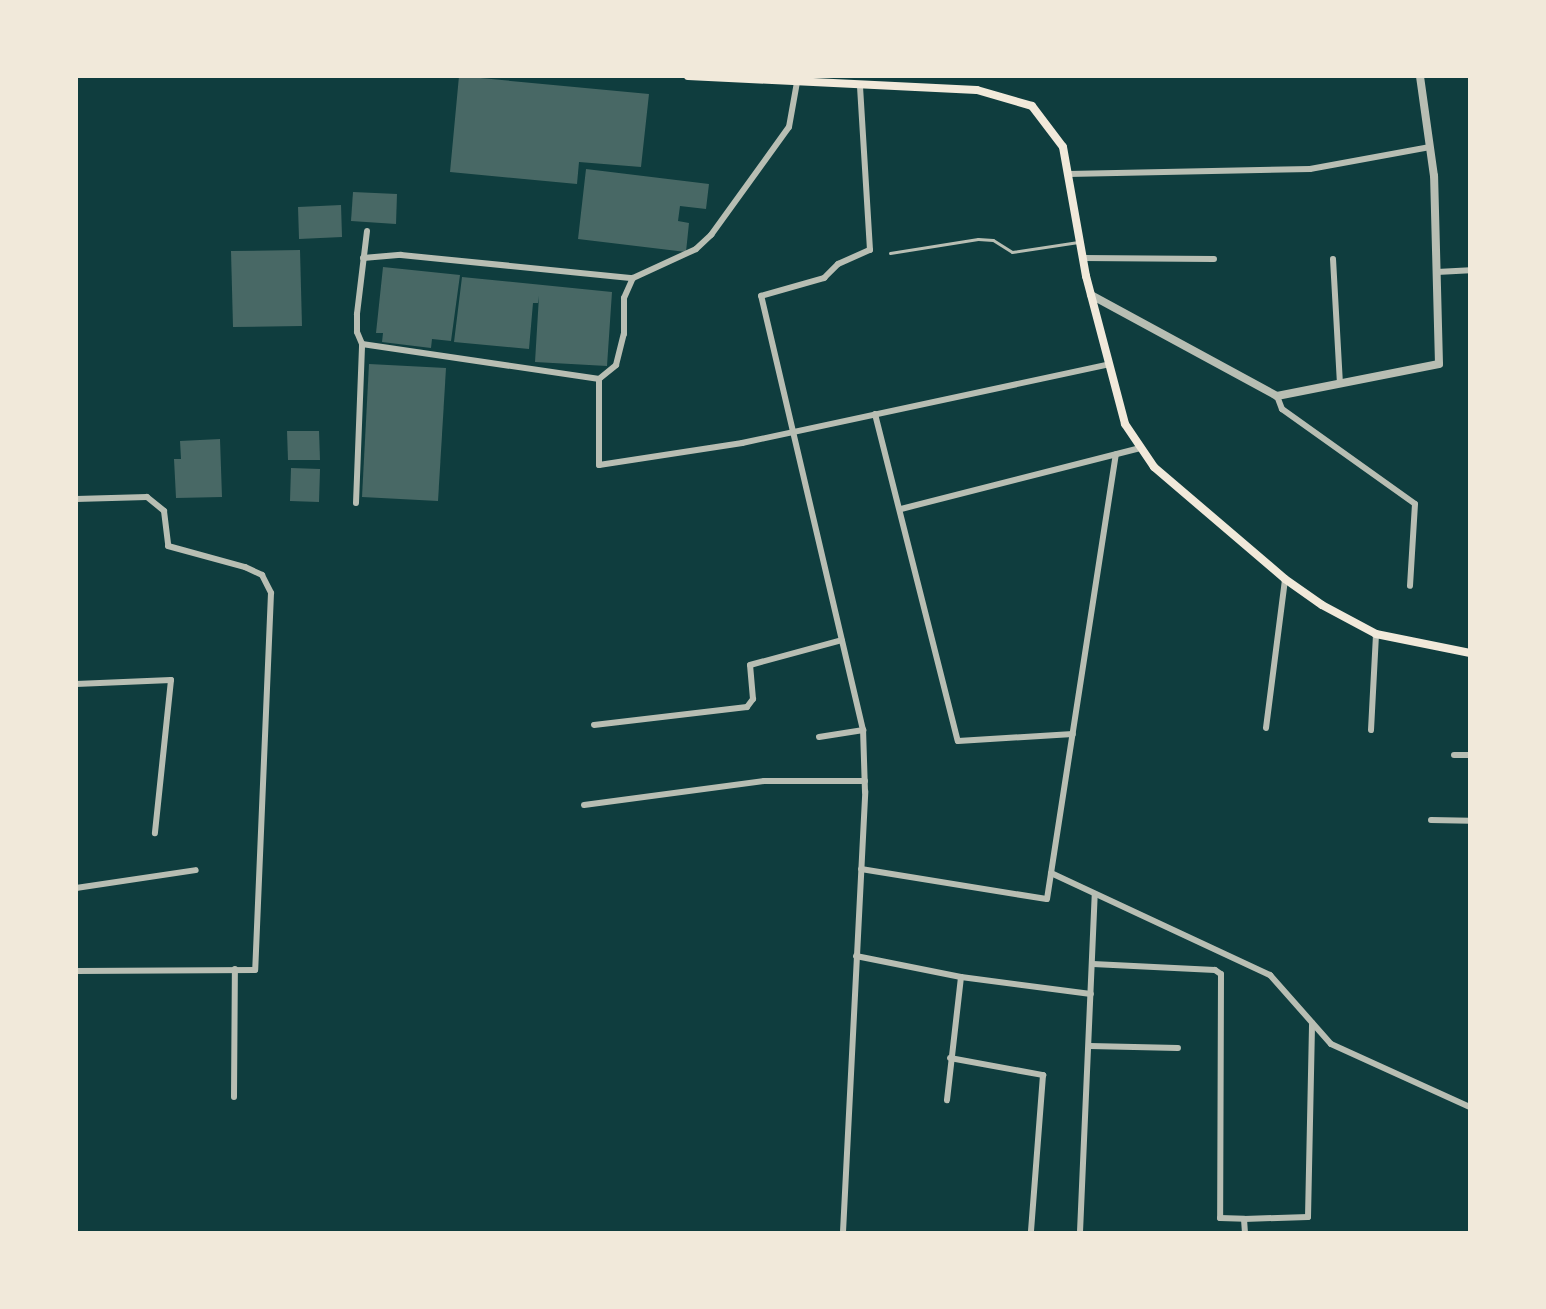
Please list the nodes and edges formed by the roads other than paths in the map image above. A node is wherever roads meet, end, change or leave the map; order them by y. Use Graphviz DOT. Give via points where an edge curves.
graph roads {
  1 [pos="688,76"];
  2 [pos="1420,76"];
  3 [pos="882,81"];
  4 [pos="797,82"];
  5 [pos="860,85"];
  6 [pos="1430,147"];
  7 [pos="1068,174"];
  8 [pos="367,231"];
  9 [pos="1080,242"];
  10 [pos="890,253"];
  11 [pos="363,258"];
  12 [pos="1083,258"];
  13 [pos="1214,259"];
  14 [pos="1333,259"];
  15 [pos="1470,270"];
  16 [pos="1437,272"];
  17 [pos="633,278"];
  18 [pos="1091,295"];
  19 [pos="362,344"];
  20 [pos="1109,364"];
  21 [pos="598,380"];
  22 [pos="1340,383"];
  23 [pos="1277,396"];
  24 [pos="875,414"];
  25 [pos="795,431"];
  26 [pos="1141,448"];
  27 [pos="1116,454"];
  28 [pos="76,499"];
  29 [pos="356,503"];
  30 [pos="901,509"];
  31 [pos="1285,579"];
  32 [pos="1410,586"];
  33 [pos="1376,634"];
  34 [pos="842,640"];
  35 [pos="1470,653"];
  36 [pos="76,684"];
  37 [pos="594,726"];
  38 [pos="1266,728"];
  39 [pos="863,730"];
  40 [pos="1371,730"];
  41 [pos="1072,734"];
  42 [pos="819,737"];
  43 [pos="1454,755"];
  44 [pos="1470,755"];
  45 [pos="865,781"];
  46 [pos="584,805"];
  47 [pos="1431,820"];
  48 [pos="1470,820"];
  49 [pos="155,833"];
  50 [pos="861,869"];
  51 [pos="196,870"];
  52 [pos="1051,873"];
  53 [pos="76,888"];
  54 [pos="1095,895"];
  55 [pos="856,956"];
  56 [pos="1093,964"];
  57 [pos="235,969"];
  58 [pos="76,971"];
  59 [pos="961,977"];
  60 [pos="1091,994"];
  61 [pos="1312,1023"];
  62 [pos="1090,1046"];
  63 [pos="1179,1048"];
  64 [pos="950,1058"];
  65 [pos="234,1097"];
  66 [pos="948,1100"];
  67 [pos="1470,1107"];
  68 [pos="1244,1219"];
  69 [pos="843,1233"];
  70 [pos="1031,1233"];
  71 [pos="1080,1233"];
  72 [pos="1245,1233"];
  1 -- 4 [label="main road"];
  2 -- 6 [label="street"];
  3 -- 5 [label="main road"];
  3 -- 7 [label="main road" via="977,90 1032,106 1064,147"];
  4 -- 5 [label="main road"];
  4 -- 17 [label="street" via="789,127 711,236 678,259 643,270"];
  5 -- 25 [label="street" via="870,250 838,264 824,278 761,296"];
  6 -- 7 [label="street" via="1310,169"];
  6 -- 16 [label="street"];
  7 -- 9 [label="main road"];
  8 -- 11 [label="street"];
  9 -- 10 [label="lane" via="1012,252 993,240 978,239"];
  9 -- 12 [label="main road"];
  11 -- 17 [label="street" via="401,255"];
  11 -- 19 [label="street" via="357,314"];
  12 -- 13 [label="street"];
  12 -- 18 [label="main road"];
  14 -- 22 [label="street"];
  15 -- 16 [label="street"];
  16 -- 22 [label="street" via="1440,364"];
  17 -- 21 [label="street" via="624,298 624,334 616,365"];
  18 -- 20 [label="main road"];
  18 -- 23 [label="street"];
  19 -- 21 [label="street"];
  19 -- 29 [label="street"];
  20 -- 24 [label="street"];
  20 -- 26 [label="main road" via="1125,424"];
  21 -- 25 [label="street" via="599,465"];
  22 -- 23 [label="street"];
  23 -- 32 [label="street" via="1282,409 1415,504"];
  24 -- 25 [label="street"];
  24 -- 30 [label="street"];
  25 -- 34 [label="street"];
  26 -- 27 [label="street"];
  26 -- 31 [label="main road" via="1154,467"];
  27 -- 30 [label="street"];
  27 -- 41 [label="street"];
  28 -- 57 [label="street" via="147,497 164,511 168,546 262,575 271,593 255,970"];
  30 -- 41 [label="street" via="958,741"];
  31 -- 33 [label="main road"];
  31 -- 38 [label="street"];
  33 -- 35 [label="main road"];
  33 -- 40 [label="street"];
  34 -- 37 [label="street" via="750,664 753,699 747,707"];
  34 -- 39 [label="street"];
  36 -- 49 [label="street" via="171,680"];
  39 -- 42 [label="street"];
  39 -- 45 [label="street"];
  41 -- 52 [label="street"];
  43 -- 44 [label="street"];
  45 -- 46 [label="street" via="765,781"];
  45 -- 50 [label="street"];
  47 -- 48 [label="street"];
  50 -- 52 [label="street" via="1047,899"];
  50 -- 55 [label="street"];
  51 -- 53 [label="street"];
  52 -- 54 [label="street"];
  54 -- 56 [label="street"];
  54 -- 61 [label="street" via="1270,975"];
  55 -- 59 [label="street"];
  55 -- 69 [label="street"];
  56 -- 60 [label="street"];
  56 -- 68 [label="street" via="1215,970 1221,974 1220,1218"];
  57 -- 58 [label="street"];
  57 -- 65 [label="street"];
  59 -- 60 [label="street"];
  59 -- 64 [label="street"];
  60 -- 62 [label="street"];
  61 -- 67 [label="street" via="1331,1044"];
  61 -- 68 [label="street" via="1308,1217"];
  62 -- 63 [label="street"];
  62 -- 71 [label="street"];
  64 -- 66 [label="street"];
  64 -- 70 [label="street" via="1043,1075"];
  68 -- 72 [label="street"];
}
